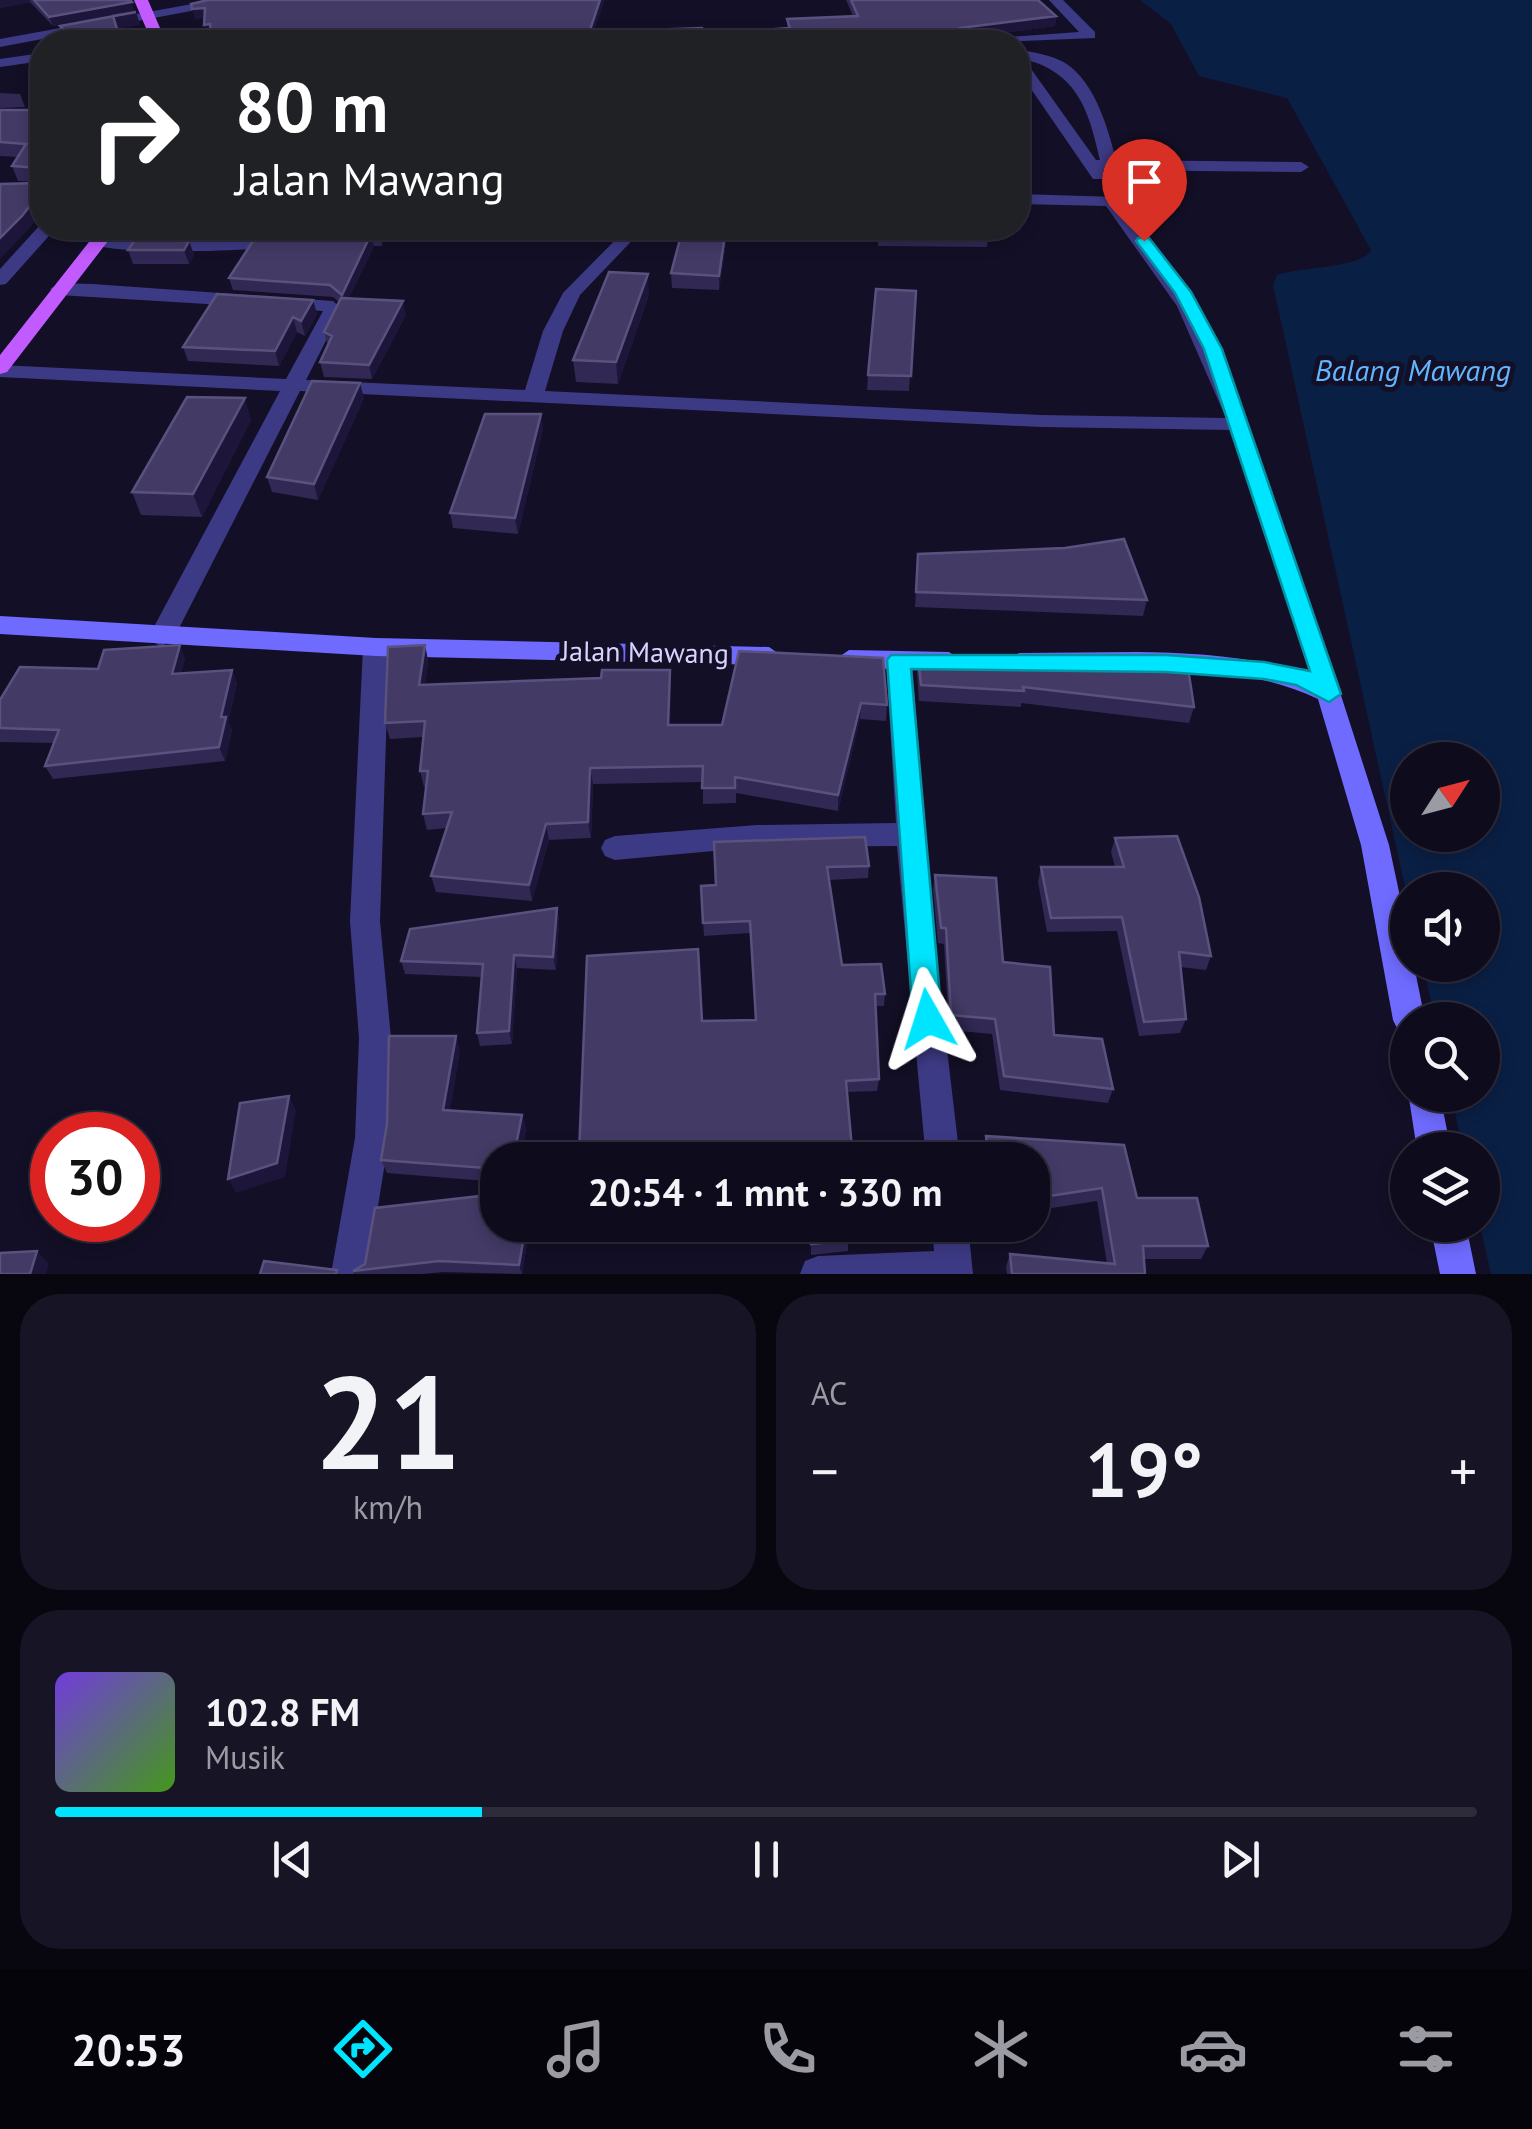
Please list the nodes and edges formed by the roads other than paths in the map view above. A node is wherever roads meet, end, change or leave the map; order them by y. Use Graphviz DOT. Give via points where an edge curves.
graph roads {
  1 [pos="242,0"];
  2 [pos="1056,0"];
  3 [pos="145,6"];
  4 [pos="51,30"];
  5 [pos="30,35"];
  6 [pos="1030,40"];
  7 [pos="0,43"];
  8 [pos="30,58"];
  9 [pos="1030,58"];
  10 [pos="0,64"];
  11 [pos="1030,72"];
  12 [pos="1101,165"];
  13 [pos="1293,167"];
  14 [pos="1030,200"];
  15 [pos="1115,206"];
  16 [pos="36,240"];
  17 [pos="99,240"];
  18 [pos="119,240"];
  19 [pos="312,240"];
  20 [pos="624,240"];
  21 [pos="0,280"];
  22 [pos="59,289"];
  23 [pos="0,370"];
  24 [pos="291,384"];
  25 [pos="534,394"];
  26 [pos="1239,424"];
  27 [pos="0,626"];
  28 [pos="162,638"];
  29 [pos="376,647"];
  30 [pos="899,660"];
  31 [pos="1329,694"];
  32 [pos="911,834"];
  33 [pos="615,848"];
  34 [pos="1406,1002"];
  35 [pos="941,1142"];
  36 [pos="952,1242"];
  37 [pos="1451,1242"];
  38 [pos="955,1271"];
  39 [pos="348,1274"];
  40 [pos="818,1274"];
  41 [pos="1458,1274"];
  1 -- 3 [label="street"];
  2 -- 6 [label="street" via="1090,35"];
  3 -- 4 [label="street"];
  5 -- 7 [label="street"];
  8 -- 10 [label="street"];
  9 -- 12 [label="street" via="1056,62 1097,112"];
  11 -- 12 [label="street"];
  12 -- 13 [label="street"];
  12 -- 15 [label="street"];
  14 -- 15 [label="street"];
  15 -- 26 [label="street" via="1194,312"];
  16 -- 21 [label="street"];
  17 -- 22 [label="main road"];
  18 -- 19 [label="street" via="138,246"];
  20 -- 25 [label="street" via="572,294"];
  22 -- 23 [label="main road"];
  22 -- 24 [label="street" via="330,306 332,317"];
  23 -- 24 [label="street"];
  24 -- 25 [label="street"];
  24 -- 28 [label="street"];
  25 -- 26 [label="street" via="1042,421"];
  26 -- 31 [label="street"];
  27 -- 28 [label="street, Jalan Mawang"];
  28 -- 29 [label="street, Jalan Mawang"];
  29 -- 30 [label="street, Jalan Mawang"];
  29 -- 39 [label="street" via="365,920 375,1038 372,1138"];
  30 -- 31 [label="street, Jalan Mawang" via="1264,670 1302,678"];
  30 -- 32 [label="street"];
  31 -- 34 [label="street" via="1376,845"];
  32 -- 33 [label="street" via="758,836"];
  32 -- 35 [label="street"];
  36 -- 38 [label="street"];
  37 -- 41 [label="street"];
  38 -- 40 [label="street"];
}
